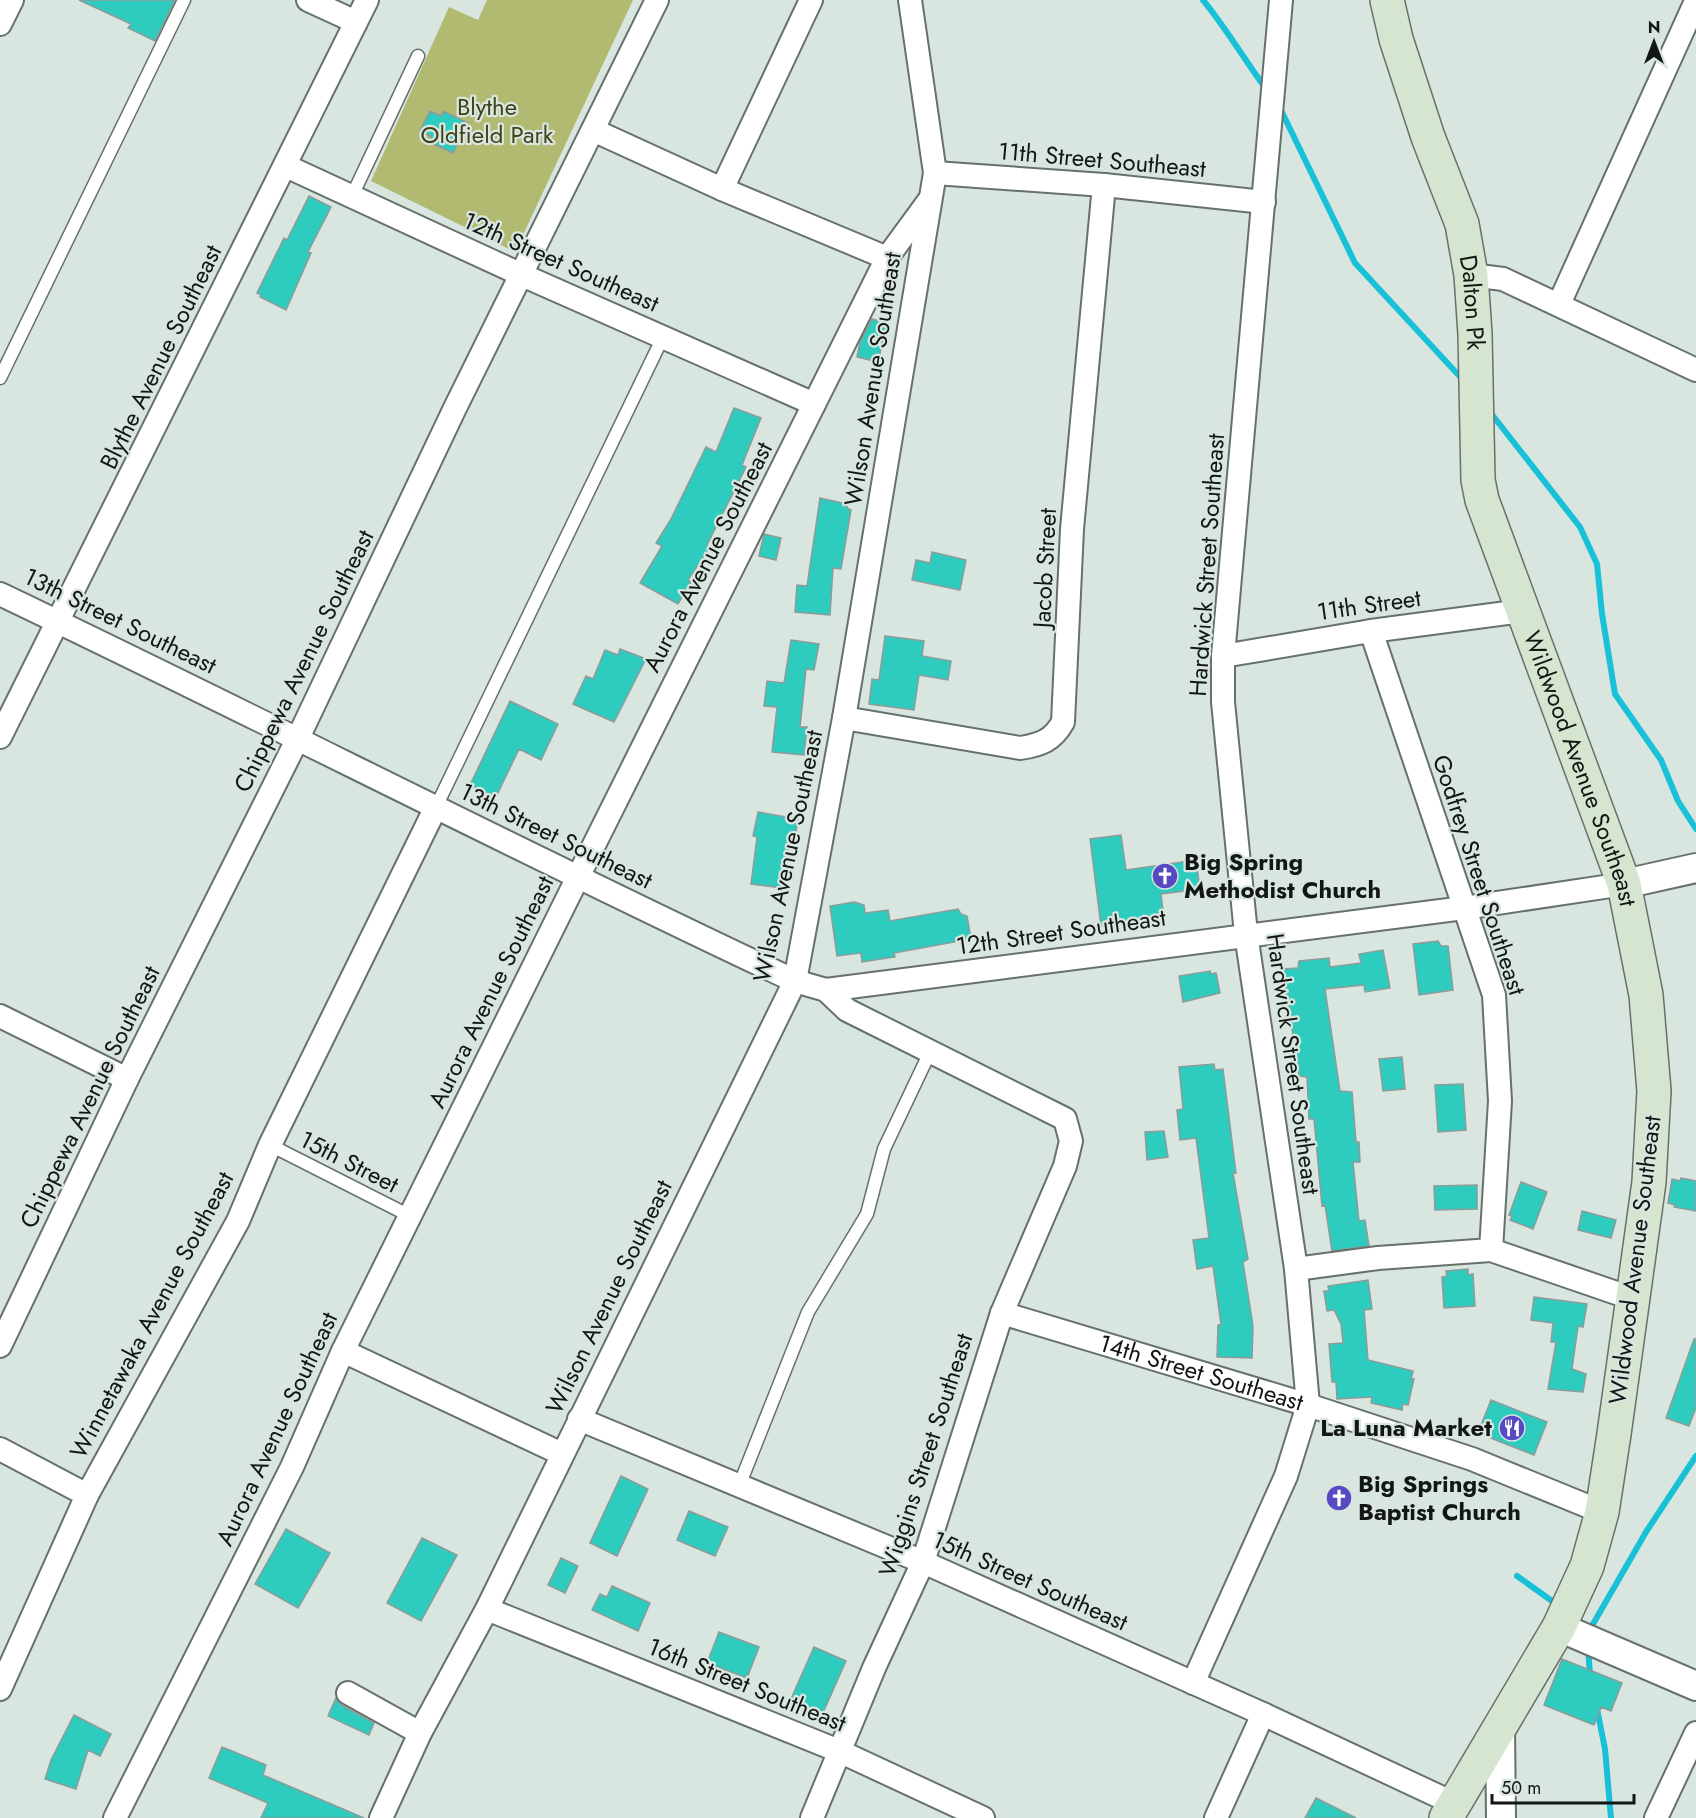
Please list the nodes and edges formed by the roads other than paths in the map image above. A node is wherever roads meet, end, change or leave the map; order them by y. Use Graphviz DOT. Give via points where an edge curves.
graph roads {
  1 [pos="12,0"];
  2 [pos="184,0"];
  3 [pos="308,0"];
  4 [pos="367,0"];
  5 [pos="657,0"];
  6 [pos="811,0"];
  7 [pos="910,0"];
  8 [pos="1281,0"];
  9 [pos="1387,0"];
  10 [pos="1696,1"];
  11 [pos="356,22"];
  12 [pos="0,24"];
  13 [pos="418,56"];
  14 [pos="593,130"];
  15 [pos="286,166"];
  16 [pos="935,173"];
  17 [pos="1104,185"];
  18 [pos="722,189"];
  19 [pos="352,196"];
  20 [pos="931,198"];
  21 [pos="1264,202"];
  22 [pos="887,258"];
  23 [pos="522,275"];
  24 [pos="1471,275"];
  25 [pos="1559,304"];
  26 [pos="663,337"];
  27 [pos="1696,370"];
  28 [pos="0,378"];
  29 [pos="814,404"];
  30 [pos="0,594"];
  31 [pos="1522,611"];
  32 [pos="59,622"];
  33 [pos="1371,631"];
  34 [pos="1223,656"];
  35 [pos="844,718"];
  36 [pos="0,737"];
  37 [pos="298,738"];
  38 [pos="436,807"];
  39 [pos="1696,868"];
  40 [pos="576,879"];
  41 [pos="1624,884"];
  42 [pos="1464,908"];
  43 [pos="1246,934"];
  44 [pos="795,981"];
  45 [pos="826,990"];
  46 [pos="0,1016"];
  47 [pos="930,1052"];
  48 [pos="127,1079"];
  49 [pos="1071,1141"];
  50 [pos="270,1145"];
  51 [pos="410,1216"];
  52 [pos="1491,1250"];
  53 [pos="1296,1269"];
  54 [pos="1630,1298"];
  55 [pos="1002,1313"];
  56 [pos="0,1346"];
  57 [pos="343,1351"];
  58 [pos="1308,1405"];
  59 [pos="579,1419"];
  60 [pos="0,1449"];
  61 [pos="562,1454"];
  62 [pos="740,1486"];
  63 [pos="87,1496"];
  64 [pos="1602,1512"];
  65 [pos="923,1562"];
  66 [pos="487,1609"];
  67 [pos="1559,1627"];
  68 [pos="1193,1683"];
  69 [pos="1696,1686"];
  70 [pos="0,1689"];
  71 [pos="348,1693"];
  72 [pos="1263,1713"];
  73 [pos="1500,1727"];
  74 [pos="420,1732"];
  75 [pos="1696,1733"];
  76 [pos="839,1750"];
  77 [pos="1450,1811"];
  78 [pos="115,1818"];
  79 [pos="381,1818"];
  80 [pos="812,1818"];
  81 [pos="983,1818"];
  82 [pos="1216,1818"];
  83 [pos="1502,1818"];
  84 [pos="1656,1818"];
  1 -- 12 [label="street"];
  2 -- 28 [label="lane"];
  3 -- 11 [label="street"];
  4 -- 11 [label="street, Blythe Avenue Southeast"];
  5 -- 14 [label="street, Chippewa Avenue Southeast"];
  6 -- 18 [label="street"];
  7 -- 16 [label="street, Wilson Avenue Southeast"];
  8 -- 21 [label="street, Hardwick Street Southeast"];
  9 -- 24 [label="main road, Dalton Pk" via="1425,126 1462,224"];
  10 -- 25 [label="street"];
  11 -- 15 [label="street, Blythe Avenue Southeast"];
  13 -- 19 [label="lane"];
  14 -- 18 [label="street"];
  14 -- 23 [label="street, Chippewa Avenue Southeast"];
  15 -- 19 [label="street, 12th Street Southeast"];
  15 -- 32 [label="street, Blythe Avenue Southeast"];
  16 -- 17 [label="street, 11th Street Southeast"];
  16 -- 20 [label="street, Wilson Avenue Southeast"];
  17 -- 21 [label="street, 11th Street Southeast"];
  17 -- 35 [label="street, Jacob Street" via="1072,529 1063,722 1056,735 1047,741 1020,748"];
  18 -- 22 [label="street"];
  19 -- 23 [label="street, 12th Street Southeast"];
  20 -- 22 [label="street, Aurora Avenue Southeast"];
  20 -- 35 [label="street, Wilson Avenue Southeast"];
  21 -- 34 [label="street, Hardwick Street Southeast"];
  22 -- 29 [label="street, Aurora Avenue Southeast"];
  23 -- 26 [label="street, 12th Street Southeast"];
  23 -- 37 [label="street, Chippewa Avenue Southeast"];
  24 -- 25 [label="street" via="1503,279"];
  24 -- 31 [label="main road, Dalton Pk" via="1479,480 1490,524"];
  25 -- 27 [label="street"];
  26 -- 29 [label="street, 12th Street Southeast"];
  26 -- 38 [label="lane"];
  29 -- 40 [label="street, Aurora Avenue Southeast"];
  30 -- 32 [label="street, 13th Street Southeast"];
  31 -- 33 [label="street, 11th Street"];
  31 -- 41 [label="main road, Wildwood Avenue Southeast"];
  32 -- 36 [label="street, Blythe Avenue Southeast"];
  32 -- 37 [label="street, 13th Street Southeast"];
  33 -- 34 [label="street, 11th Street"];
  33 -- 42 [label="street, Godfrey Street Southeast"];
  34 -- 43 [label="street, Hardwick Street Southeast" via="1223,702"];
  35 -- 44 [label="street, Wilson Avenue Southeast"];
  37 -- 38 [label="street, 13th Street Southeast"];
  37 -- 48 [label="street, Chippewa Avenue Southeast"];
  38 -- 40 [label="street, 13th Street Southeast"];
  38 -- 50 [label="street, Winnetawaka Avenue Southeast"];
  39 -- 41 [label="street"];
  40 -- 44 [label="street, 13th Street Southeast"];
  40 -- 51 [label="street, Aurora Avenue Southeast"];
  41 -- 42 [label="street, 12th Street Southeast"];
  41 -- 54 [label="main road, Wildwood Avenue Southeast" via="1646,995 1654,1091 1649,1182"];
  42 -- 43 [label="street, 12th Street Southeast"];
  42 -- 52 [label="street, Godfrey Street Southeast" via="1494,995 1500,1101"];
  43 -- 45 [label="street, 12th Street Southeast"];
  43 -- 53 [label="street, Hardwick Street Southeast"];
  44 -- 45 [label="street, 13th Street Southeast"];
  44 -- 59 [label="street, Wilson Avenue Southeast"];
  45 -- 47 [label="street, 13th Street Southeast" via="847,1010"];
  46 -- 48 [label="street"];
  47 -- 49 [label="street, 13th Street Southeast" via="1065,1119"];
  47 -- 62 [label="lane" via="884,1149 867,1214 808,1312"];
  48 -- 56 [label="street, Chippewa Avenue Southeast"];
  49 -- 55 [label="street, Wiggins Street Southeast" via="1065,1166"];
  50 -- 51 [label="lane, 15th Street"];
  50 -- 63 [label="street, Winnetawaka Avenue Southeast" via="238,1221"];
  51 -- 57 [label="street, Aurora Avenue Southeast"];
  52 -- 53 [label="street"];
  52 -- 54 [label="street"];
  53 -- 58 [label="street, Hardwick Street Southeast"];
  54 -- 64 [label="main road, Wildwood Avenue Southeast"];
  55 -- 58 [label="street, 14th Street Southeast"];
  55 -- 65 [label="street, Wiggins Street Southeast"];
  57 -- 61 [label="street"];
  57 -- 78 [label="street, Aurora Avenue Southeast" via="292,1467"];
  58 -- 64 [label="street, 14th Street Southeast" via="1472,1459"];
  58 -- 68 [label="street, Hardwick Street Southeast" via="1286,1476"];
  59 -- 61 [label="street, Wilson Avenue Southeast"];
  59 -- 62 [label="street, 15th Street Southeast"];
  60 -- 63 [label="street"];
  61 -- 66 [label="street, Wilson Avenue Southeast"];
  62 -- 65 [label="street, 15th Street Southeast"];
  63 -- 70 [label="street, Winnetawaka Avenue Southeast"];
  64 -- 67 [label="main road, Wildwood Avenue Southeast" via="1587,1566"];
  65 -- 68 [label="street, 15th Street Southeast"];
  65 -- 76 [label="street, Wiggins Street Southeast"];
  66 -- 74 [label="street, Wilson Avenue Southeast"];
  66 -- 76 [label="street, 16th Street Southeast"];
  67 -- 69 [label="street"];
  67 -- 73 [label="main road, Wildwood Avenue Southeast"];
  68 -- 72 [label="street, 15th Street Southeast"];
  71 -- 74 [label="street"];
  72 -- 77 [label="street, 15th Street Southeast"];
  72 -- 82 [label="street"];
  73 -- 77 [label="main road, Wildwood Avenue Southeast"];
  73 -- 83 [label="street"];
  74 -- 79 [label="street, Wilson Avenue Southeast"];
  75 -- 84 [label="street"];
  76 -- 80 [label="street, Wiggins Street Southeast"];
  76 -- 81 [label="street, 16th Street Southeast"];
}
